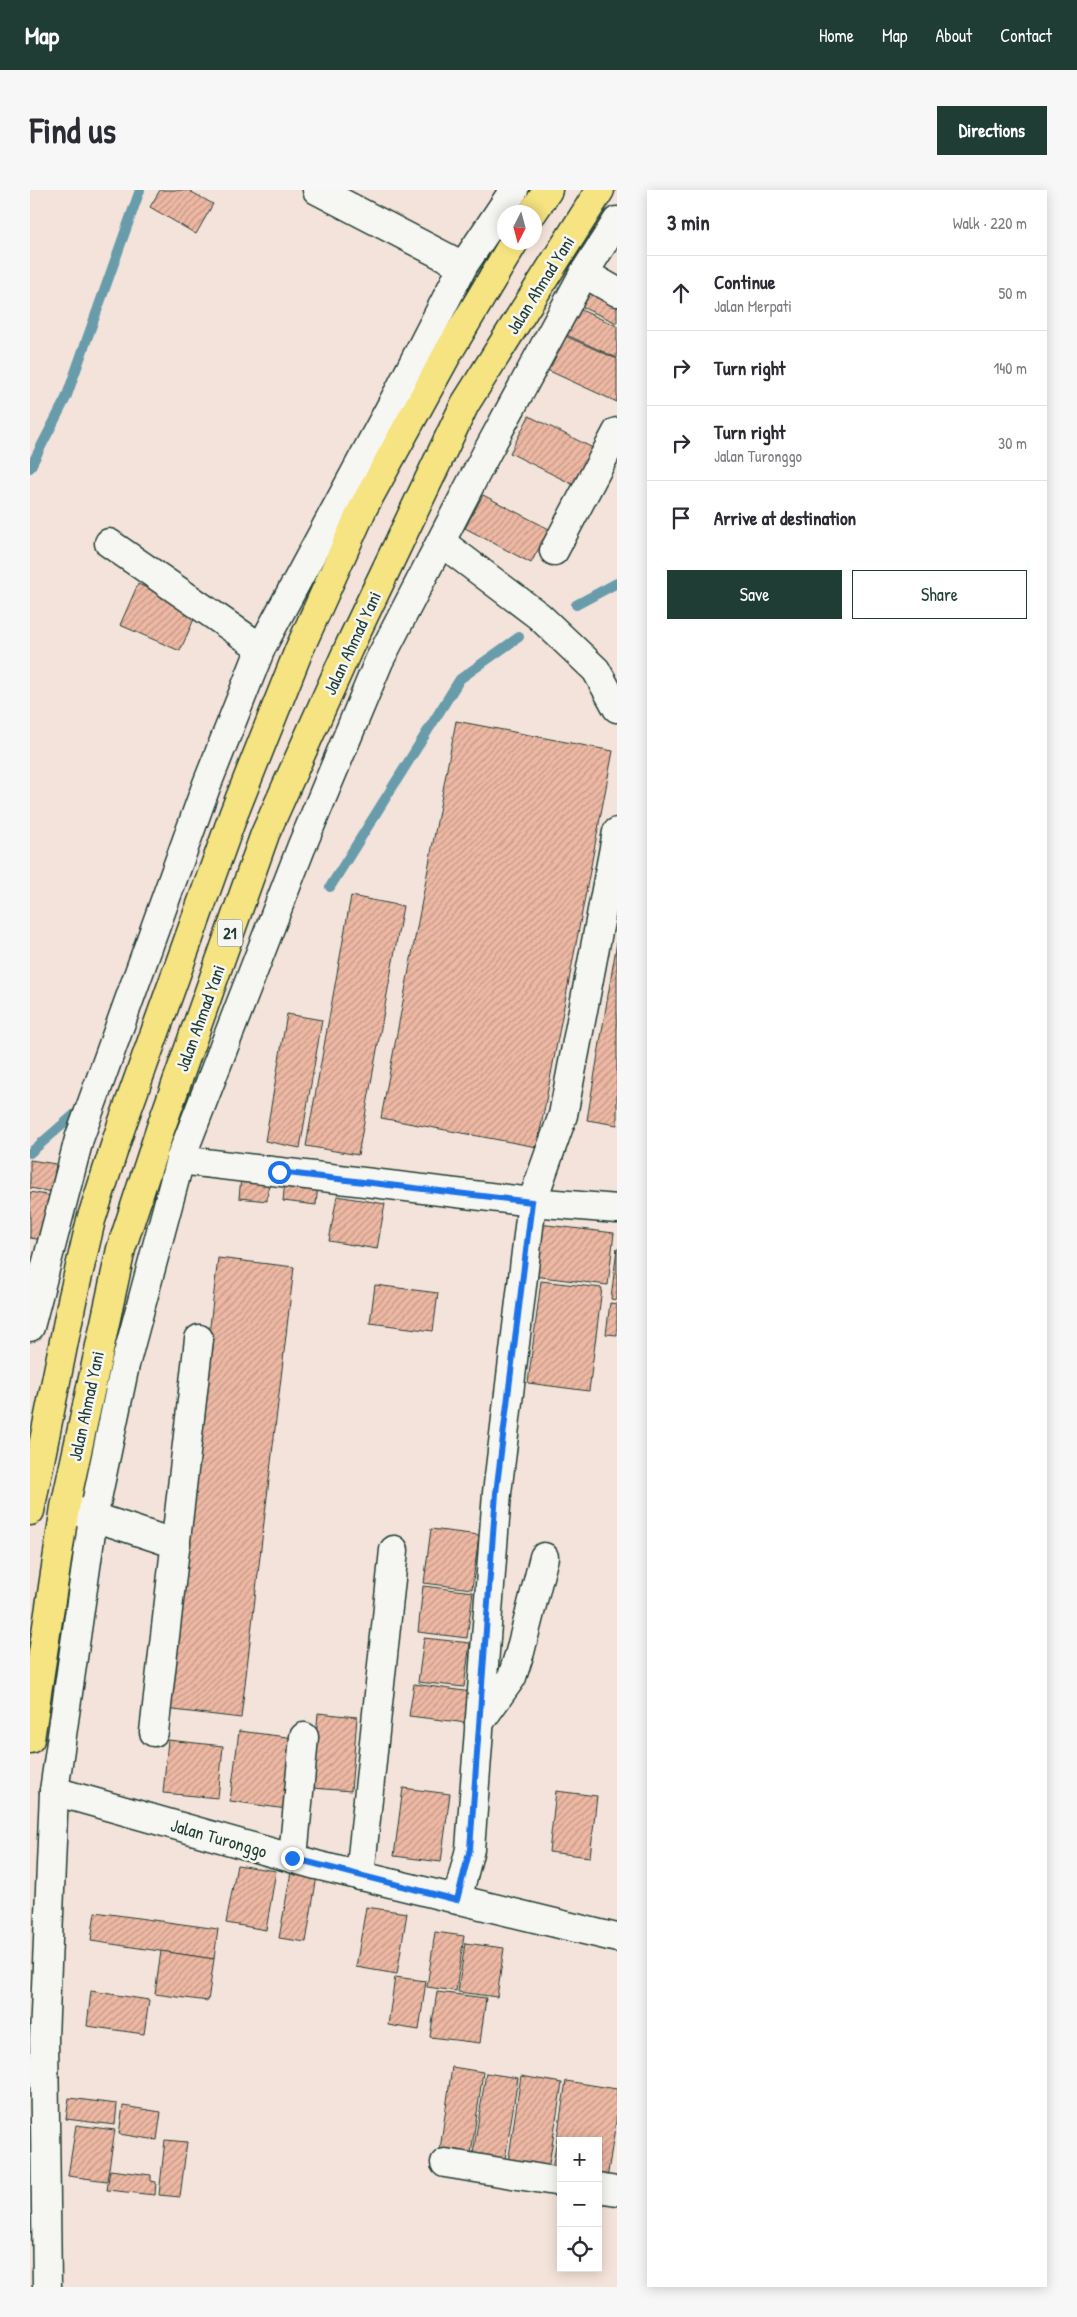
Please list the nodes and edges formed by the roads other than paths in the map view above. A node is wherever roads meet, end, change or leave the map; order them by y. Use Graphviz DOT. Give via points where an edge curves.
graph roads {
  1 [pos="317,190"];
  2 [pos="514,190"];
  3 [pos="548,190"];
  4 [pos="600,190"];
  5 [pos="538,205"];
  6 [pos="617,221"];
  7 [pos="509,250"];
  8 [pos="463,266"];
  9 [pos="584,273"];
  10 [pos="617,292"];
  11 [pos="617,432"];
  12 [pos="441,542"];
  13 [pos="109,543"];
  14 [pos="554,551"];
  15 [pos="261,648"];
  16 [pos="617,708"];
  17 [pos="617,832"];
  18 [pos="180,1160"];
  19 [pos="532,1202"];
  20 [pos="617,1209"];
  21 [pos="30,1327"];
  22 [pos="199,1339"];
  23 [pos="65,1507"];
  24 [pos="30,1511"];
  25 [pos="93,1518"];
  26 [pos="176,1544"];
  27 [pos="394,1550"];
  28 [pos="544,1557"];
  29 [pos="479,1723"];
  30 [pos="154,1732"];
  31 [pos="304,1737"];
  32 [pos="30,1739"];
  33 [pos="54,1791"];
  34 [pos="292,1858"];
  35 [pos="360,1876"];
  36 [pos="457,1900"];
  37 [pos="617,1938"];
  38 [pos="446,2163"];
  39 [pos="557,2181"];
  40 [pos="602,2189"];
  41 [pos="617,2191"];
  42 [pos="48,2287"];
  1 -- 8 [label="street"];
  2 -- 8 [label="street"];
  3 -- 5 [label="highway"];
  4 -- 23 [label="highway, Jalan Ahmad Yani / 21" via="465,404 349,646 265,834 120,1249"];
  6 -- 9 [label="street"];
  7 -- 24 [label="highway, Jalan Ahmad Yani / 21" via="449,351 363,508 299,650 234,813 121,1127 91,1220"];
  8 -- 15 [label="street"];
  9 -- 10 [label="street"];
  9 -- 12 [label="street"];
  11 -- 14 [label="street"];
  12 -- 16 [label="street" via="539,616 596,670"];
  12 -- 18 [label="street" via="372,679 301,848"];
  13 -- 15 [label="street"];
  15 -- 21 [label="street" via="207,784 79,1140"];
  17 -- 19 [label="street" via="564,1115"];
  18 -- 19 [label="street"];
  18 -- 25 [label="street" via="125,1366"];
  19 -- 20 [label="street"];
  19 -- 29 [label="street" via="496,1493"];
  22 -- 26 [label="street"];
  23 -- 25 [label="street"];
  23 -- 32 [label="highway, Jalan Ahmad Yani / 21"];
  25 -- 26 [label="street"];
  25 -- 33 [label="street"];
  26 -- 30 [label="street"];
  27 -- 35 [label="street"];
  28 -- 29 [label="street" via="512,1677"];
  29 -- 36 [label="street" via="470,1849"];
  31 -- 34 [label="street"];
  33 -- 34 [label="street, Jalan Turonggo"];
  33 -- 42 [label="street" via="44,2038"];
  34 -- 35 [label="street, Jalan Turonggo"];
  35 -- 36 [label="street, Jalan Turonggo"];
  36 -- 37 [label="street, Jalan Turonggo"];
  38 -- 39 [label="street"];
  40 -- 41 [label="street"];
}
